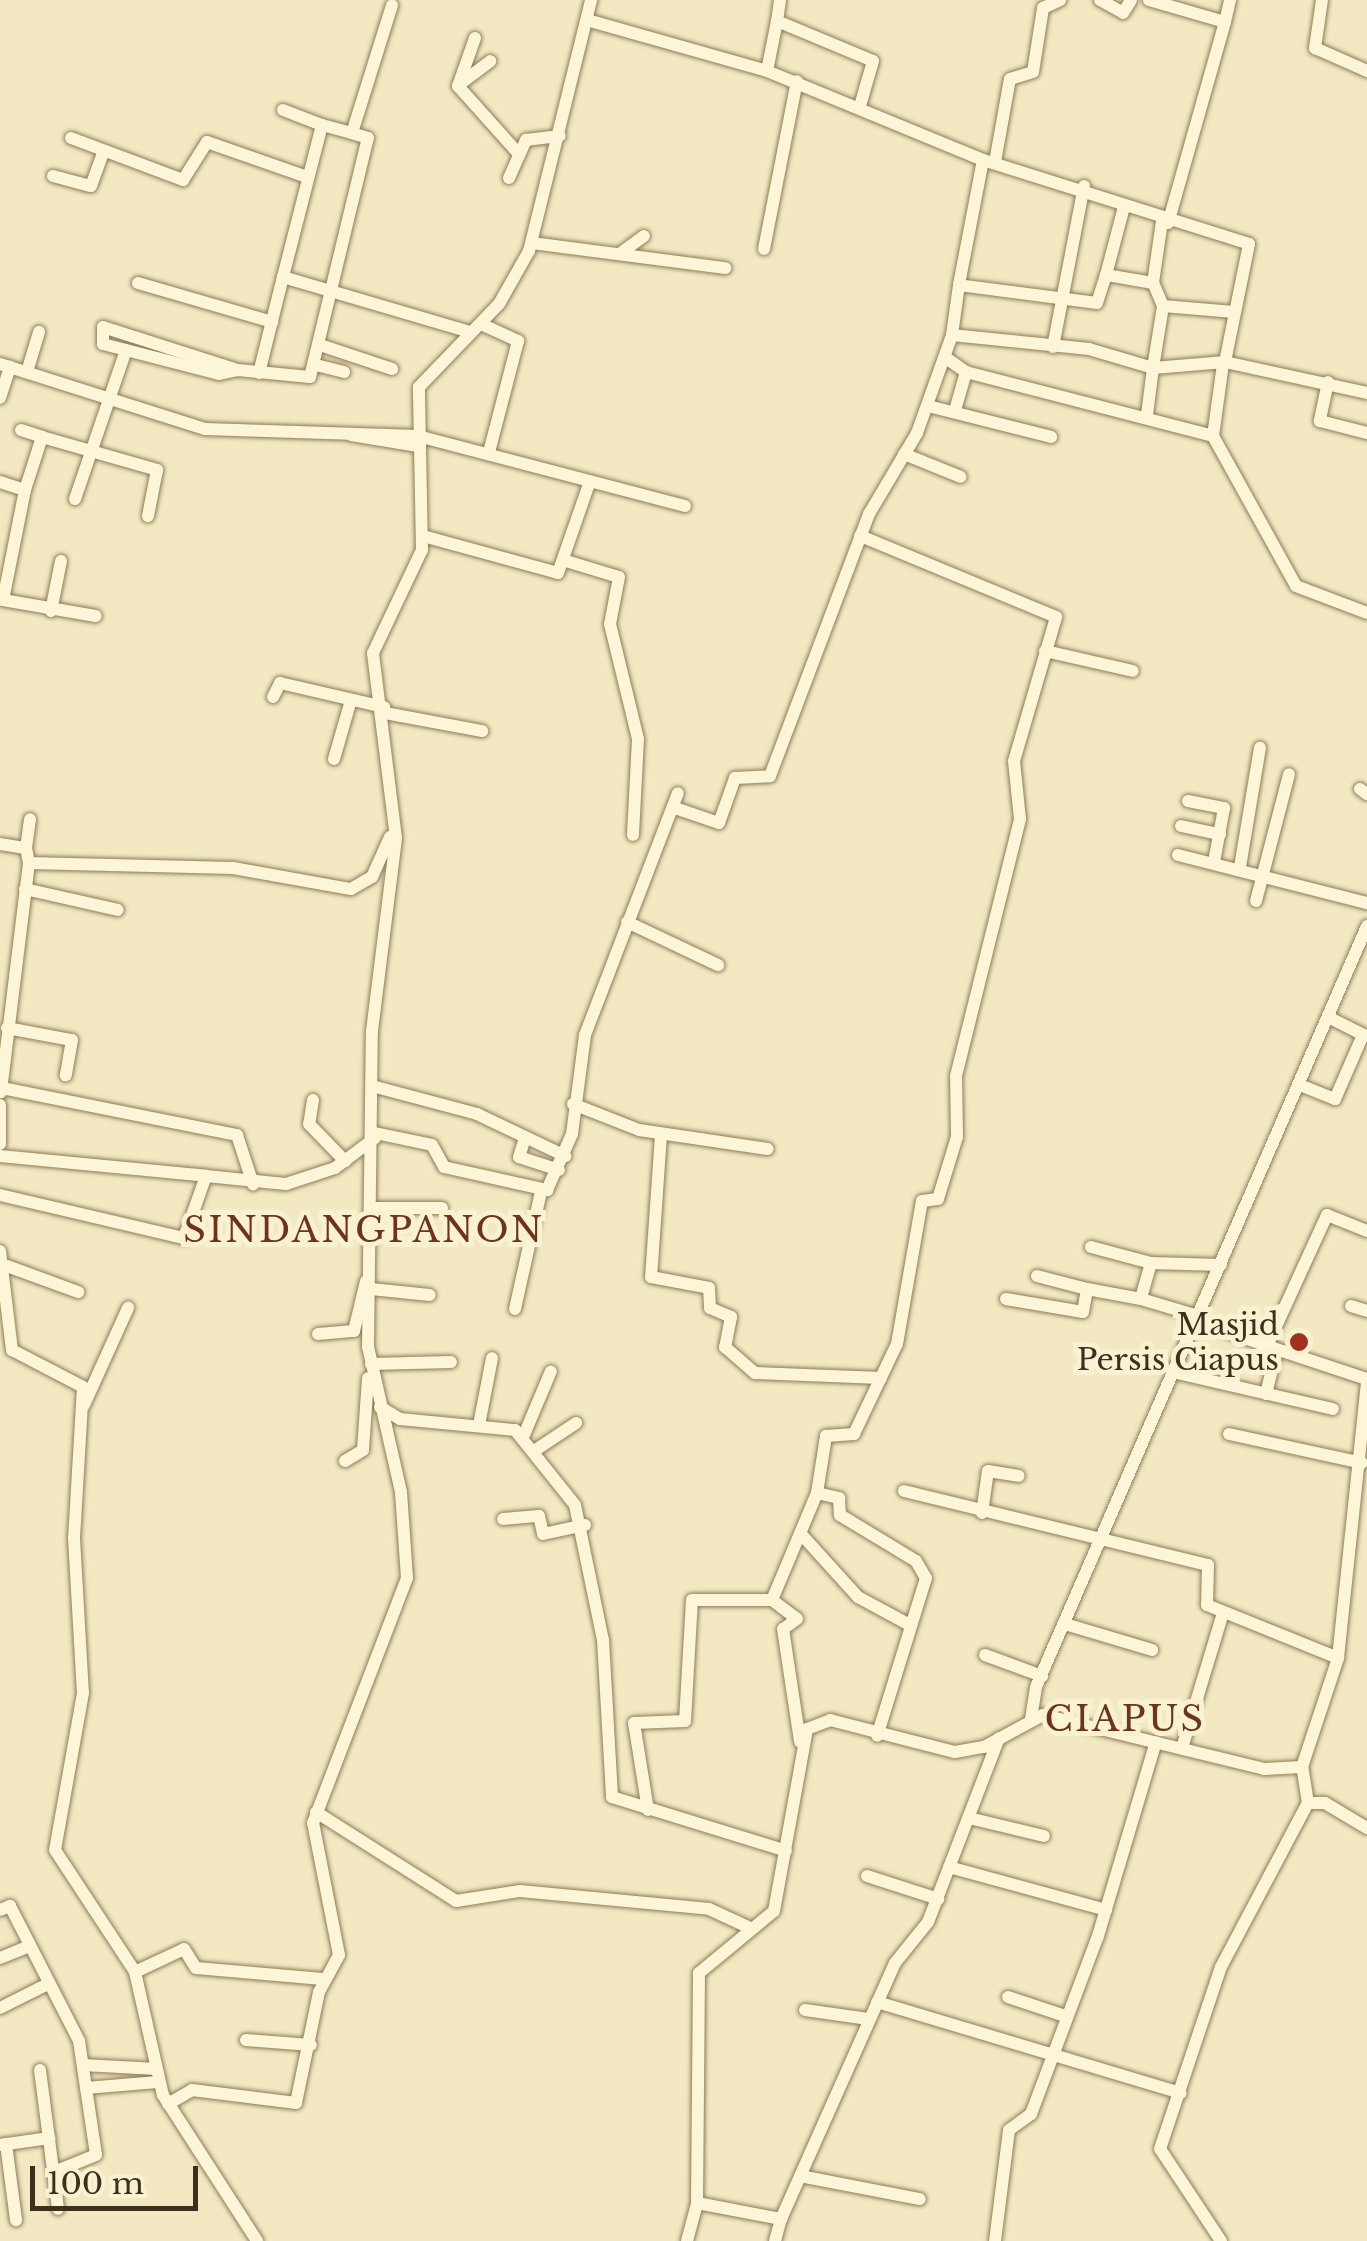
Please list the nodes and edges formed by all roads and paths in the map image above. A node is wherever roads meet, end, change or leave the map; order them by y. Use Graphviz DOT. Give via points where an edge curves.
graph roads {
  1 [pos="591,0"];
  2 [pos="780,0"];
  3 [pos="1060,0"];
  4 [pos="1100,0"];
  5 [pos="1131,0"];
  6 [pos="1149,0"];
  7 [pos="1230,0"];
  8 [pos="1322,0"];
  9 [pos="392,5"];
  10 [pos="587,20"];
  11 [pos="777,21"];
  12 [pos="1225,22"];
  13 [pos="476,38"];
  14 [pos="490,61"];
  15 [pos="767,71"];
  16 [pos="1367,71"];
  17 [pos="797,82"];
  18 [pos="458,86"];
  19 [pos="860,106"];
  20 [pos="283,110"];
  21 [pos="322,125"];
  22 [pos="352,133"];
  23 [pos="560,136"];
  24 [pos="72,138"];
  25 [pos="518,153"];
  26 [pos="102,155"];
  27 [pos="989,161"];
  28 [pos="53,176"];
  29 [pos="307,177"];
  30 [pos="509,178"];
  31 [pos="1084,186"];
  32 [pos="1124,208"];
  33 [pos="1165,222"];
  34 [pos="644,236"];
  35 [pos="532,244"];
  36 [pos="764,249"];
  37 [pos="622,252"];
  38 [pos="725,268"];
  39 [pos="1106,275"];
  40 [pos="284,276"];
  41 [pos="1153,282"];
  42 [pos="138,283"];
  43 [pos="959,286"];
  44 [pos="331,290"];
  45 [pos="1061,298"];
  46 [pos="1163,306"];
  47 [pos="1234,312"];
  48 [pos="272,322"];
  49 [pos="476,328"];
  50 [pos="39,332"];
  51 [pos="952,336"];
  52 [pos="320,345"];
  53 [pos="1053,346"];
  54 [pos="126,350"];
  55 [pos="946,358"];
  56 [pos="1224,363"];
  57 [pos="316,365"];
  58 [pos="5,366"];
  59 [pos="1153,368"];
  60 [pos="392,369"];
  61 [pos="238,370"];
  62 [pos="27,372"];
  63 [pos="259,372"];
  64 [pos="344,372"];
  65 [pos="966,372"];
  66 [pos="1328,382"];
  67 [pos="1367,393"];
  68 [pos="0,398"];
  69 [pos="110,398"];
  70 [pos="928,406"];
  71 [pos="956,408"];
  72 [pos="1148,415"];
  73 [pos="22,430"];
  74 [pos="1367,433"];
  75 [pos="1213,436"];
  76 [pos="42,437"];
  77 [pos="1051,437"];
  78 [pos="406,441"];
  79 [pos="88,450"];
  80 [pos="490,452"];
  81 [pos="904,454"];
  82 [pos="961,477"];
  83 [pos="590,481"];
  84 [pos="0,482"];
  85 [pos="25,490"];
  86 [pos="75,499"];
  87 [pos="685,506"];
  88 [pos="148,516"];
  89 [pos="0,534"];
  90 [pos="423,536"];
  91 [pos="860,536"];
  92 [pos="14,539"];
  93 [pos="566,560"];
  94 [pos="61,562"];
  95 [pos="51,611"];
  96 [pos="1367,613"];
  97 [pos="96,616"];
  98 [pos="1046,651"];
  99 [pos="1133,671"];
  100 [pos="273,697"];
  101 [pos="358,702"];
  102 [pos="384,710"];
  103 [pos="482,731"];
  104 [pos="1260,748"];
  105 [pos="334,759"];
  106 [pos="1289,774"];
  107 [pos="678,792"];
  108 [pos="1188,801"];
  109 [pos="674,808"];
  110 [pos="30,818"];
  111 [pos="1181,826"];
  112 [pos="395,829"];
  113 [pos="1220,834"];
  114 [pos="633,836"];
  115 [pos="0,844"];
  116 [pos="26,848"];
  117 [pos="1178,855"];
  118 [pos="1214,862"];
  119 [pos="29,863"];
  120 [pos="1240,867"];
  121 [pos="1265,872"];
  122 [pos="25,890"];
  123 [pos="1256,901"];
  124 [pos="1367,903"];
  125 [pos="118,910"];
  126 [pos="627,922"];
  127 [pos="1367,926"];
  128 [pos="718,965"];
  129 [pos="6,975"];
  130 [pos="1328,1017"];
  131 [pos="7,1028"];
  132 [pos="1365,1036"];
  133 [pos="66,1074"];
  134 [pos="1300,1085"];
  135 [pos="372,1086"];
  136 [pos="1,1090"];
  137 [pos="312,1100"];
  138 [pos="573,1104"];
  139 [pos="0,1105"];
  140 [pos="661,1134"];
  141 [pos="375,1135"];
  142 [pos="524,1141"];
  143 [pos="0,1144"];
  144 [pos="768,1149"];
  145 [pos="0,1156"];
  146 [pos="565,1156"];
  147 [pos="340,1164"];
  148 [pos="559,1170"];
  149 [pos="206,1176"];
  150 [pos="253,1184"];
  151 [pos="541,1192"];
  152 [pos="0,1195"];
  153 [pos="376,1208"];
  154 [pos="442,1208"];
  155 [pos="1367,1231"];
  156 [pos="1090,1247"];
  157 [pos="0,1251"];
  158 [pos="1151,1263"];
  159 [pos="7,1266"];
  160 [pos="1221,1266"];
  161 [pos="373,1271"];
  162 [pos="1037,1276"];
  163 [pos="1088,1289"];
  164 [pos="371,1290"];
  165 [pos="78,1292"];
  166 [pos="430,1295"];
  167 [pos="6,1299"];
  168 [pos="1006,1299"];
  169 [pos="1141,1299"];
  170 [pos="1351,1306"];
  171 [pos="128,1308"];
  172 [pos="515,1309"];
  173 [pos="1367,1311"];
  174 [pos="1200,1319"];
  175 [pos="318,1334"];
  176 [pos="1272,1348"];
  177 [pos="492,1358"];
  178 [pos="370,1360"];
  179 [pos="451,1362"];
  180 [pos="551,1371"];
  181 [pos="1177,1373"];
  182 [pos="881,1378"];
  183 [pos="1367,1381"];
  184 [pos="1266,1394"];
  185 [pos="380,1407"];
  186 [pos="82,1408"];
  187 [pos="1333,1409"];
  188 [pos="576,1423"];
  189 [pos="479,1424"];
  190 [pos="1229,1434"];
  191 [pos="524,1435"];
  192 [pos="537,1449"];
  193 [pos="345,1460"];
  194 [pos="1362,1462"];
  195 [pos="1019,1476"];
  196 [pos="904,1491"];
  197 [pos="816,1493"];
  198 [pos="982,1513"];
  199 [pos="504,1518"];
  200 [pos="585,1526"];
  201 [pos="801,1534"];
  202 [pos="1105,1544"];
  203 [pos="772,1600"];
  204 [pos="1223,1613"];
  205 [pos="908,1624"];
  206 [pos="1065,1624"];
  207 [pos="1152,1650"];
  208 [pos="985,1655"];
  209 [pos="1338,1658"];
  210 [pos="1042,1676"];
  211 [pos="1031,1719"];
  212 [pos="876,1736"];
  213 [pos="999,1738"];
  214 [pos="800,1742"];
  215 [pos="1156,1742"];
  216 [pos="1182,1748"];
  217 [pos="1302,1768"];
  218 [pos="1308,1803"];
  219 [pos="648,1810"];
  220 [pos="316,1812"];
  221 [pos="969,1818"];
  222 [pos="1367,1828"];
  223 [pos="1044,1836"];
  224 [pos="786,1851"];
  225 [pos="948,1868"];
  226 [pos="867,1876"];
  227 [pos="938,1899"];
  228 [pos="0,1910"];
  229 [pos="1106,1910"];
  230 [pos="748,1927"];
  231 [pos="26,1948"];
  232 [pos="0,1958"];
  233 [pos="134,1972"];
  234 [pos="323,1979"];
  235 [pos="46,1984"];
  236 [pos="1008,1997"];
  237 [pos="877,2002"];
  238 [pos="0,2008"];
  239 [pos="804,2010"];
  240 [pos="1062,2015"];
  241 [pos="868,2019"];
  242 [pos="246,2040"];
  243 [pos="312,2045"];
  244 [pos="1049,2049"];
  245 [pos="83,2066"];
  246 [pos="40,2070"];
  247 [pos="158,2076"];
  248 [pos="86,2088"];
  249 [pos="1181,2093"];
  250 [pos="168,2104"];
  251 [pos="50,2138"];
  252 [pos="3,2145"];
  253 [pos="54,2172"];
  254 [pos="800,2176"];
  255 [pos="920,2199"];
  256 [pos="697,2202"];
  257 [pos="58,2209"];
  258 [pos="781,2218"];
  259 [pos="16,2220"];
  260 [pos="257,2241"];
  261 [pos="687,2241"];
  262 [pos="775,2241"];
  263 [pos="995,2241"];
  264 [pos="1220,2241"];
  1 -- 10 [label="street"];
  2 -- 11 [label="street"];
  3 -- 27 [label="street" via="1043,8 1032,72 1010,78"];
  4 -- 5 [label="street" via="1123,12"];
  6 -- 12 [label="street"];
  7 -- 12 [label="street"];
  8 -- 16 [label="street" via="1316,48"];
  9 -- 22 [label="street"];
  10 -- 15 [label="street"];
  10 -- 23 [label="street"];
  11 -- 15 [label="street"];
  11 -- 19 [label="street" via="873,61"];
  12 -- 33 [label="street"];
  13 -- 18 [label="street"];
  14 -- 18 [label="street"];
  15 -- 17 [label="street"];
  17 -- 19 [label="street"];
  17 -- 36 [label="street"];
  18 -- 25 [label="street"];
  19 -- 27 [label="street"];
  20 -- 21 [label="street"];
  21 -- 22 [label="street"];
  21 -- 29 [label="street"];
  22 -- 44 [label="street" via="368,138"];
  23 -- 25 [label="street" via="526,140"];
  23 -- 35 [label="street"];
  24 -- 26 [label="street"];
  25 -- 30 [label="street"];
  26 -- 28 [label="street" via="91,186"];
  26 -- 29 [label="street" via="182,180 207,142"];
  27 -- 31 [label="street"];
  27 -- 43 [label="street"];
  29 -- 40 [label="street"];
  31 -- 32 [label="street"];
  31 -- 45 [label="street"];
  32 -- 33 [label="street"];
  32 -- 39 [label="street"];
  33 -- 41 [label="street"];
  33 -- 47 [label="street" via="1250,244"];
  34 -- 37 [label="street"];
  35 -- 37 [label="street"];
  35 -- 49 [label="street"];
  37 -- 38 [label="street"];
  39 -- 41 [label="street"];
  39 -- 45 [label="street" via="1099,303"];
  40 -- 44 [label="street"];
  40 -- 48 [label="street"];
  41 -- 46 [label="street"];
  42 -- 48 [label="street"];
  43 -- 45 [label="street"];
  43 -- 51 [label="street"];
  44 -- 49 [label="street"];
  44 -- 52 [label="street"];
  45 -- 53 [label="street"];
  46 -- 47 [label="street"];
  46 -- 59 [label="street"];
  47 -- 56 [label="street"];
  48 -- 63 [label="street"];
  49 -- 78 [label="street" via="425,376"];
  49 -- 80 [label="street" via="518,341"];
  50 -- 62 [label="street"];
  51 -- 53 [label="street"];
  51 -- 55 [label="street"];
  52 -- 57 [label="street"];
  52 -- 60 [label="street"];
  53 -- 59 [label="street"];
  54 -- 61 [label="street" via="220,374"];
  54 -- 61 [label="street" via="101,342 104,325"];
  54 -- 69 [label="street"];
  55 -- 65 [label="street"];
  55 -- 70 [label="street"];
  56 -- 59 [label="street"];
  56 -- 66 [label="street"];
  56 -- 75 [label="street"];
  57 -- 63 [label="street" via="310,377"];
  57 -- 64 [label="street"];
  58 -- 62 [label="street"];
  58 -- 68 [label="street"];
  59 -- 72 [label="street"];
  61 -- 63 [label="street"];
  62 -- 69 [label="street"];
  65 -- 71 [label="street"];
  65 -- 72 [label="street"];
  66 -- 67 [label="street"];
  66 -- 74 [label="street" via="1320,421"];
  69 -- 78 [label="street" via="214,430 339,430"];
  69 -- 79 [label="street"];
  70 -- 71 [label="street"];
  70 -- 81 [label="street"];
  71 -- 77 [label="street"];
  72 -- 75 [label="street"];
  73 -- 76 [label="street"];
  75 -- 96 [label="street" via="1296,586"];
  76 -- 79 [label="street"];
  76 -- 85 [label="street"];
  78 -- 80 [label="street"];
  78 -- 90 [label="street"];
  79 -- 86 [label="street"];
  79 -- 88 [label="street" via="157,470"];
  80 -- 83 [label="street"];
  81 -- 82 [label="street"];
  81 -- 91 [label="street"];
  83 -- 87 [label="street"];
  83 -- 93 [label="street"];
  84 -- 85 [label="street"];
  85 -- 92 [label="street"];
  89 -- 92 [label="street"];
  90 -- 93 [label="street" via="558,574"];
  90 -- 102 [label="street" via="412,580 376,637"];
  91 -- 98 [label="street" via="1056,617"];
  91 -- 109 [label="street" via="844,598 770,776 735,778 720,823"];
  92 -- 95 [label="street" via="2,598"];
  93 -- 114 [label="street" via="619,578 610,624 638,739"];
  94 -- 95 [label="street"];
  95 -- 97 [label="street"];
  98 -- 99 [label="street"];
  98 -- 182 [label="street" via="1014,761 1020,819 956,1076 957,1137 938,1199 922,1201 897,1344"];
  100 -- 101 [label="street" via="280,683"];
  101 -- 102 [label="street"];
  101 -- 105 [label="street"];
  102 -- 103 [label="street"];
  102 -- 112 [label="street"];
  104 -- 120 [label="street"];
  106 -- 121 [label="street"];
  107 -- 109 [label="street"];
  108 -- 113 [label="street" via="1224,808"];
  109 -- 126 [label="street"];
  110 -- 116 [label="street"];
  111 -- 113 [label="street"];
  112 -- 119 [label="street" via="372,877 346,889 234,868"];
  112 -- 135 [label="street"];
  113 -- 118 [label="street"];
  115 -- 116 [label="street"];
  116 -- 119 [label="street"];
  117 -- 118 [label="street"];
  118 -- 120 [label="street"];
  119 -- 122 [label="street"];
  120 -- 121 [label="street"];
  121 -- 123 [label="street"];
  121 -- 124 [label="street"];
  122 -- 125 [label="street"];
  122 -- 129 [label="street"];
  126 -- 128 [label="street"];
  126 -- 138 [label="street" via="579,1053"];
  127 -- 130 [label="street"];
  129 -- 131 [label="street"];
  130 -- 132 [label="street"];
  130 -- 134 [label="street"];
  131 -- 133 [label="street" via="72,1040"];
  131 -- 136 [label="street"];
  132 -- 134 [label="street" via="1335,1099"];
  134 -- 160 [label="street"];
  135 -- 141 [label="street"];
  135 -- 142 [label="street" via="477,1114"];
  136 -- 150 [label="street" via="237,1135"];
  137 -- 147 [label="street" via="312,1130"];
  138 -- 140 [label="street"];
  138 -- 146 [label="street"];
  139 -- 143 [label="street"];
  140 -- 144 [label="street"];
  140 -- 182 [label="street" via="651,1277 709,1288 710,1308 731,1317 725,1347 755,1373"];
  141 -- 147 [label="street"];
  141 -- 151 [label="street" via="432,1146 444,1167"];
  141 -- 153 [label="street"];
  142 -- 146 [label="street"];
  142 -- 148 [label="street" via="521,1159"];
  145 -- 149 [label="street"];
  146 -- 148 [label="street"];
  147 -- 150 [label="street"];
  148 -- 151 [label="street"];
  149 -- 150 [label="street"];
  149 -- 152 [label="street" via="184,1238"];
  151 -- 172 [label="street"];
  153 -- 154 [label="street"];
  153 -- 161 [label="street"];
  155 -- 176 [label="street" via="1326,1216"];
  156 -- 158 [label="street"];
  157 -- 159 [label="street"];
  158 -- 160 [label="street"];
  158 -- 169 [label="street"];
  159 -- 165 [label="street"];
  159 -- 167 [label="street"];
  160 -- 174 [label="street"];
  161 -- 164 [label="street"];
  161 -- 175 [label="street" via="354,1331"];
  162 -- 163 [label="street"];
  163 -- 168 [label="street" via="1083,1312"];
  163 -- 169 [label="street"];
  164 -- 166 [label="street"];
  164 -- 178 [label="street"];
  167 -- 186 [label="street" via="12,1350 79,1378"];
  169 -- 174 [label="street"];
  170 -- 173 [label="street"];
  171 -- 186 [label="street"];
  174 -- 176 [label="street"];
  174 -- 181 [label="street"];
  176 -- 183 [label="street"];
  176 -- 184 [label="street"];
  177 -- 189 [label="street"];
  178 -- 179 [label="street"];
  178 -- 185 [label="street"];
  178 -- 193 [label="street" via="363,1450"];
  180 -- 191 [label="street"];
  181 -- 184 [label="street"];
  181 -- 202 [label="street"];
  182 -- 197 [label="street" via="852,1436 826,1436"];
  183 -- 194 [label="street"];
  184 -- 187 [label="street"];
  185 -- 189 [label="street" via="400,1419"];
  185 -- 220 [label="street" via="401,1492 404,1594"];
  186 -- 233 [label="street" via="74,1538 83,1693 55,1850"];
  188 -- 192 [label="street"];
  189 -- 191 [label="street"];
  190 -- 194 [label="street"];
  191 -- 192 [label="street"];
  192 -- 200 [label="street"];
  194 -- 209 [label="street"];
  195 -- 198 [label="street" via="988,1470"];
  196 -- 198 [label="street"];
  197 -- 201 [label="street"];
  197 -- 205 [label="street" via="839,1498 839,1515 923,1570"];
  198 -- 202 [label="street"];
  199 -- 200 [label="street" via="539,1516 543,1534"];
  200 -- 219 [label="street" via="603,1640 610,1792"];
  201 -- 203 [label="street"];
  201 -- 205 [label="street" via="858,1597"];
  202 -- 204 [label="street" via="1208,1565 1208,1604"];
  202 -- 206 [label="street"];
  203 -- 214 [label="street" via="798,1618 783,1629"];
  203 -- 219 [label="street" via="692,1600 685,1721 634,1723"];
  204 -- 209 [label="street"];
  204 -- 216 [label="street"];
  205 -- 212 [label="street"];
  206 -- 207 [label="street"];
  206 -- 210 [label="street"];
  208 -- 210 [label="street"];
  209 -- 217 [label="street"];
  210 -- 211 [label="street"];
  211 -- 213 [label="street"];
  211 -- 215 [label="street" via="1059,1716"];
  212 -- 213 [label="street" via="955,1752"];
  212 -- 214 [label="street" via="830,1720"];
  213 -- 221 [label="street"];
  214 -- 224 [label="street" via="800,1802"];
  215 -- 216 [label="street"];
  215 -- 229 [label="street"];
  216 -- 217 [label="street" via="1264,1769"];
  217 -- 218 [label="street"];
  218 -- 222 [label="street" via="1338,1808"];
  218 -- 249 [label="street" via="1221,1967"];
  219 -- 224 [label="street"];
  220 -- 230 [label="street" via="456,1901 520,1890 709,1909"];
  220 -- 234 [label="street" via="313,1849 338,1936"];
  221 -- 223 [label="street"];
  221 -- 225 [label="street"];
  224 -- 230 [label="street" via="774,1911"];
  225 -- 227 [label="street"];
  225 -- 229 [label="street"];
  226 -- 227 [label="street"];
  227 -- 237 [label="street"];
  228 -- 231 [label="street" via="10,1906"];
  229 -- 240 [label="street"];
  230 -- 256 [label="street" via="707,1961 696,1988"];
  231 -- 232 [label="street"];
  231 -- 235 [label="street"];
  233 -- 234 [label="street" via="184,1948 196,1968"];
  233 -- 247 [label="street"];
  234 -- 243 [label="street"];
  235 -- 238 [label="street"];
  235 -- 245 [label="street"];
  236 -- 240 [label="street"];
  237 -- 241 [label="street"];
  237 -- 244 [label="street"];
  239 -- 241 [label="street"];
  240 -- 244 [label="street"];
  241 -- 254 [label="street"];
  242 -- 243 [label="street"];
  243 -- 250 [label="street" via="292,2106 192,2090"];
  244 -- 249 [label="street"];
  244 -- 263 [label="street" via="1032,2114 1009,2130"];
  245 -- 247 [label="street"];
  245 -- 248 [label="street"];
  246 -- 251 [label="street"];
  247 -- 248 [label="street"];
  247 -- 250 [label="street"];
  248 -- 253 [label="street" via="96,2155"];
  249 -- 264 [label="street" via="1161,2155"];
  250 -- 260 [label="street"];
  251 -- 252 [label="street"];
  251 -- 253 [label="street"];
  252 -- 259 [label="street"];
  253 -- 257 [label="street"];
  254 -- 255 [label="street"];
  254 -- 258 [label="street"];
  256 -- 258 [label="street"];
  256 -- 261 [label="street"];
  258 -- 262 [label="street"];
}
